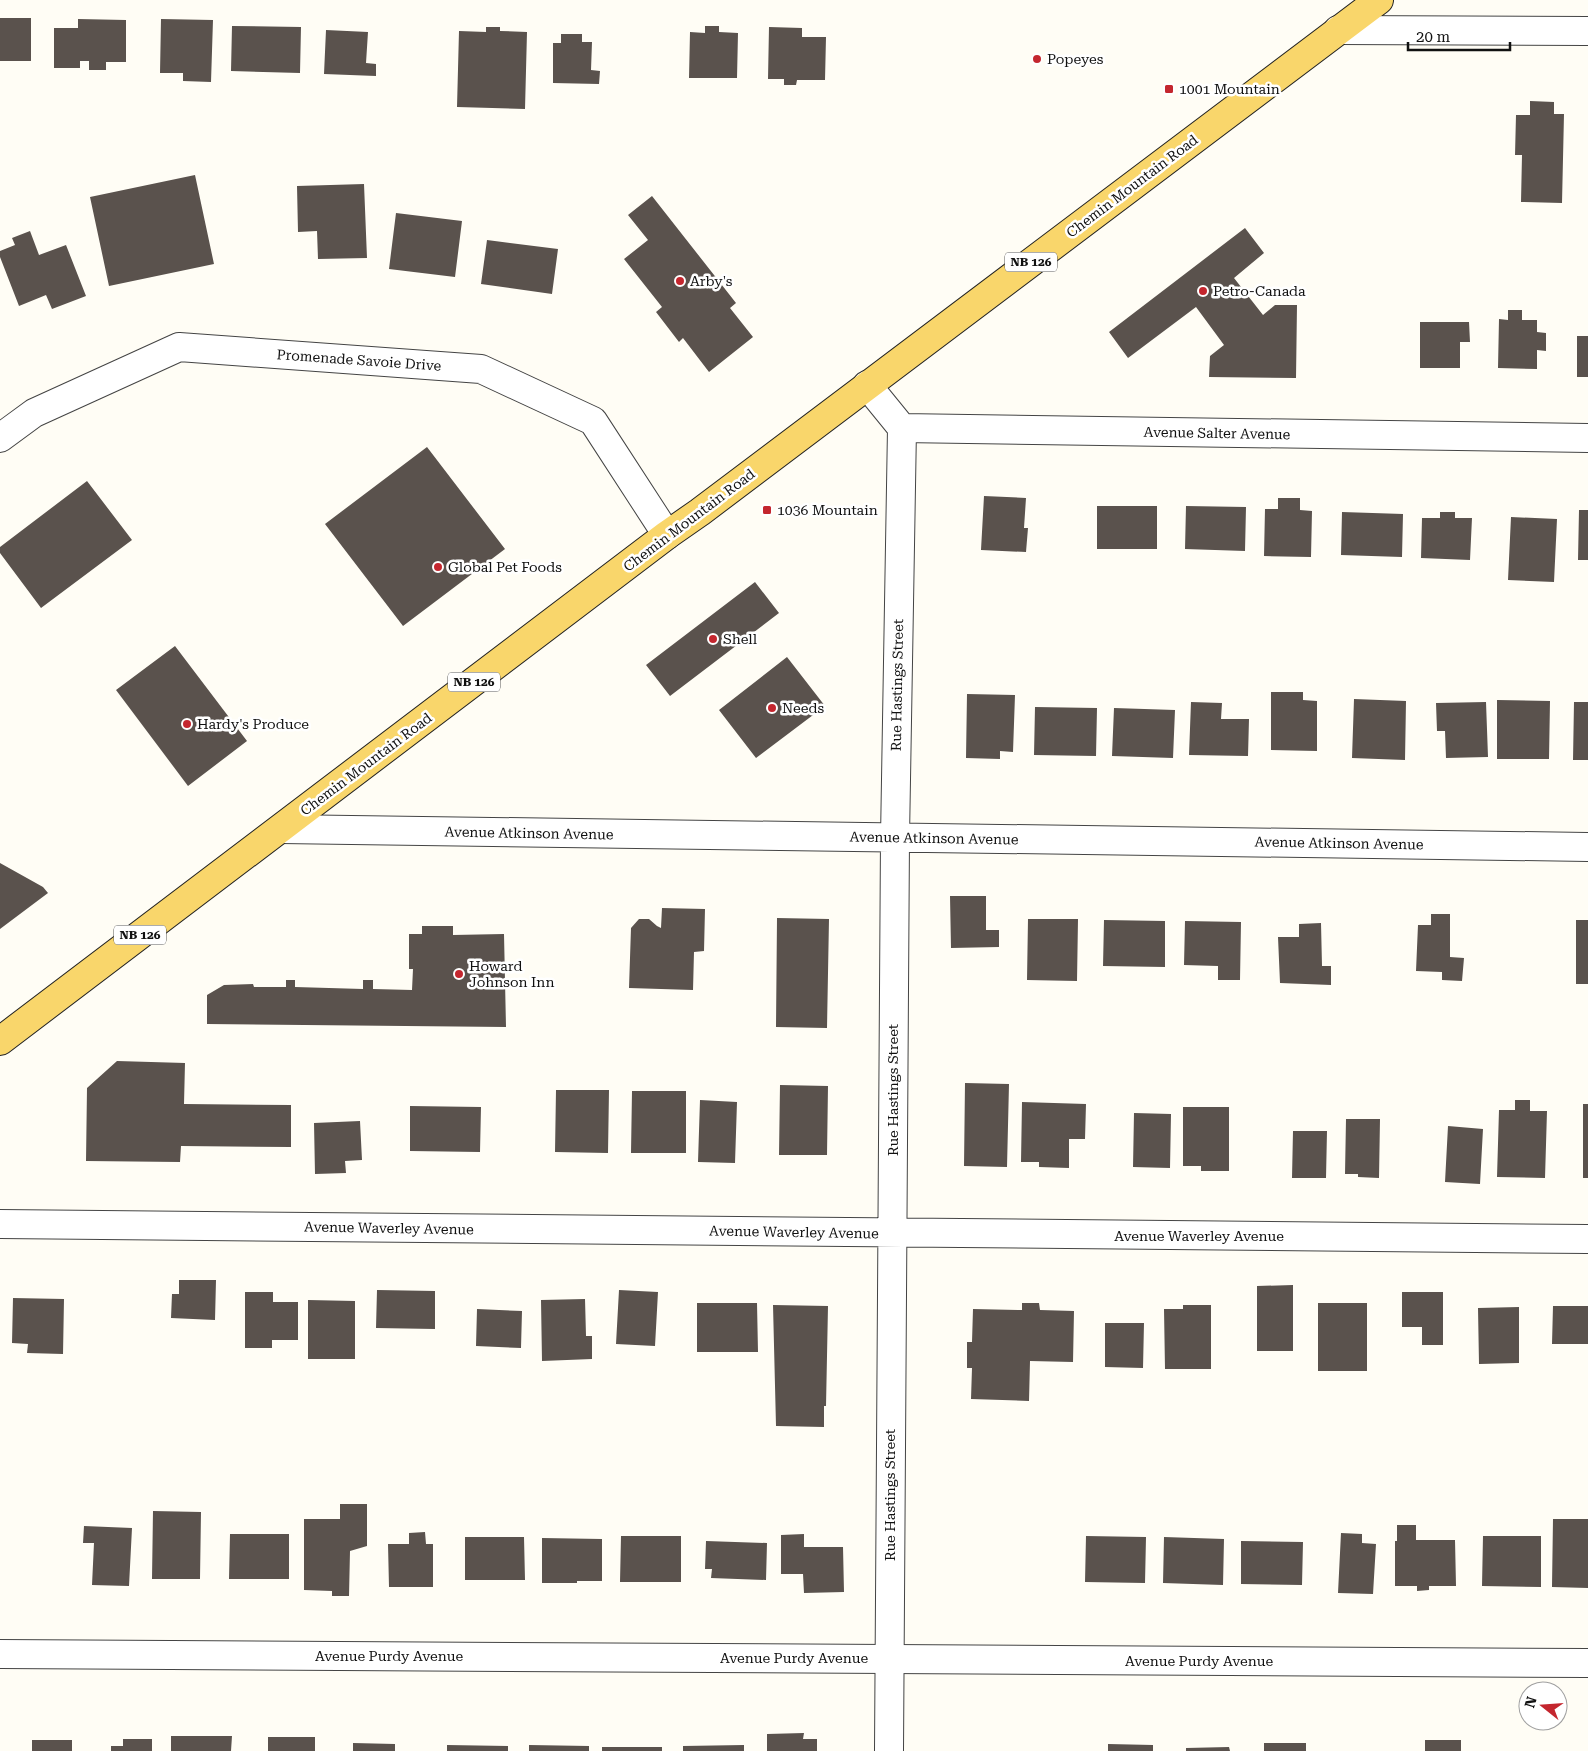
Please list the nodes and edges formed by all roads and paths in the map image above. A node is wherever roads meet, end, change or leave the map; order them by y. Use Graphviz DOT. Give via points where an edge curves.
graph roads {
  1 [pos="1379,0"];
  2 [pos="1338,30"];
  3 [pos="1588,31"];
  4 [pos="867,385"];
  5 [pos="902,428"];
  6 [pos="0,438"];
  7 [pos="1588,438"];
  8 [pos="667,535"];
  9 [pos="280,829"];
  10 [pos="894,838"];
  11 [pos="1588,847"];
  12 [pos="0,1041"];
  13 [pos="0,1224"];
  14 [pos="892,1233"];
  15 [pos="1588,1239"];
  16 [pos="0,1654"];
  17 [pos="889,1659"];
  18 [pos="1588,1663"];
  19 [pos="889,1751"];
  1 -- 2 [label="main road, Chemin Mountain Road / NB 126"];
  2 -- 3 [label="street"];
  2 -- 4 [label="main road, Chemin Mountain Road / NB 126"];
  4 -- 5 [label="street"];
  4 -- 8 [label="main road, Chemin Mountain Road / NB 126"];
  5 -- 7 [label="street, Avenue Salter Avenue"];
  5 -- 10 [label="street, Rue Hastings Street"];
  6 -- 8 [label="street, Promenade Savoie Drive" via="34,413 179,347 481,369 593,422"];
  8 -- 9 [label="main road, Chemin Mountain Road / NB 126"];
  9 -- 10 [label="street, Avenue Atkinson Avenue"];
  9 -- 12 [label="main road, Chemin Mountain Road / NB 126"];
  10 -- 11 [label="street, Avenue Atkinson Avenue"];
  10 -- 14 [label="street, Rue Hastings Street"];
  13 -- 14 [label="street, Avenue Waverley Avenue"];
  14 -- 15 [label="street, Avenue Waverley Avenue"];
  14 -- 17 [label="street, Rue Hastings Street"];
  16 -- 17 [label="street, Avenue Purdy Avenue"];
  17 -- 18 [label="street, Avenue Purdy Avenue"];
  17 -- 19 [label="street, Rue Hastings Street"];
}
